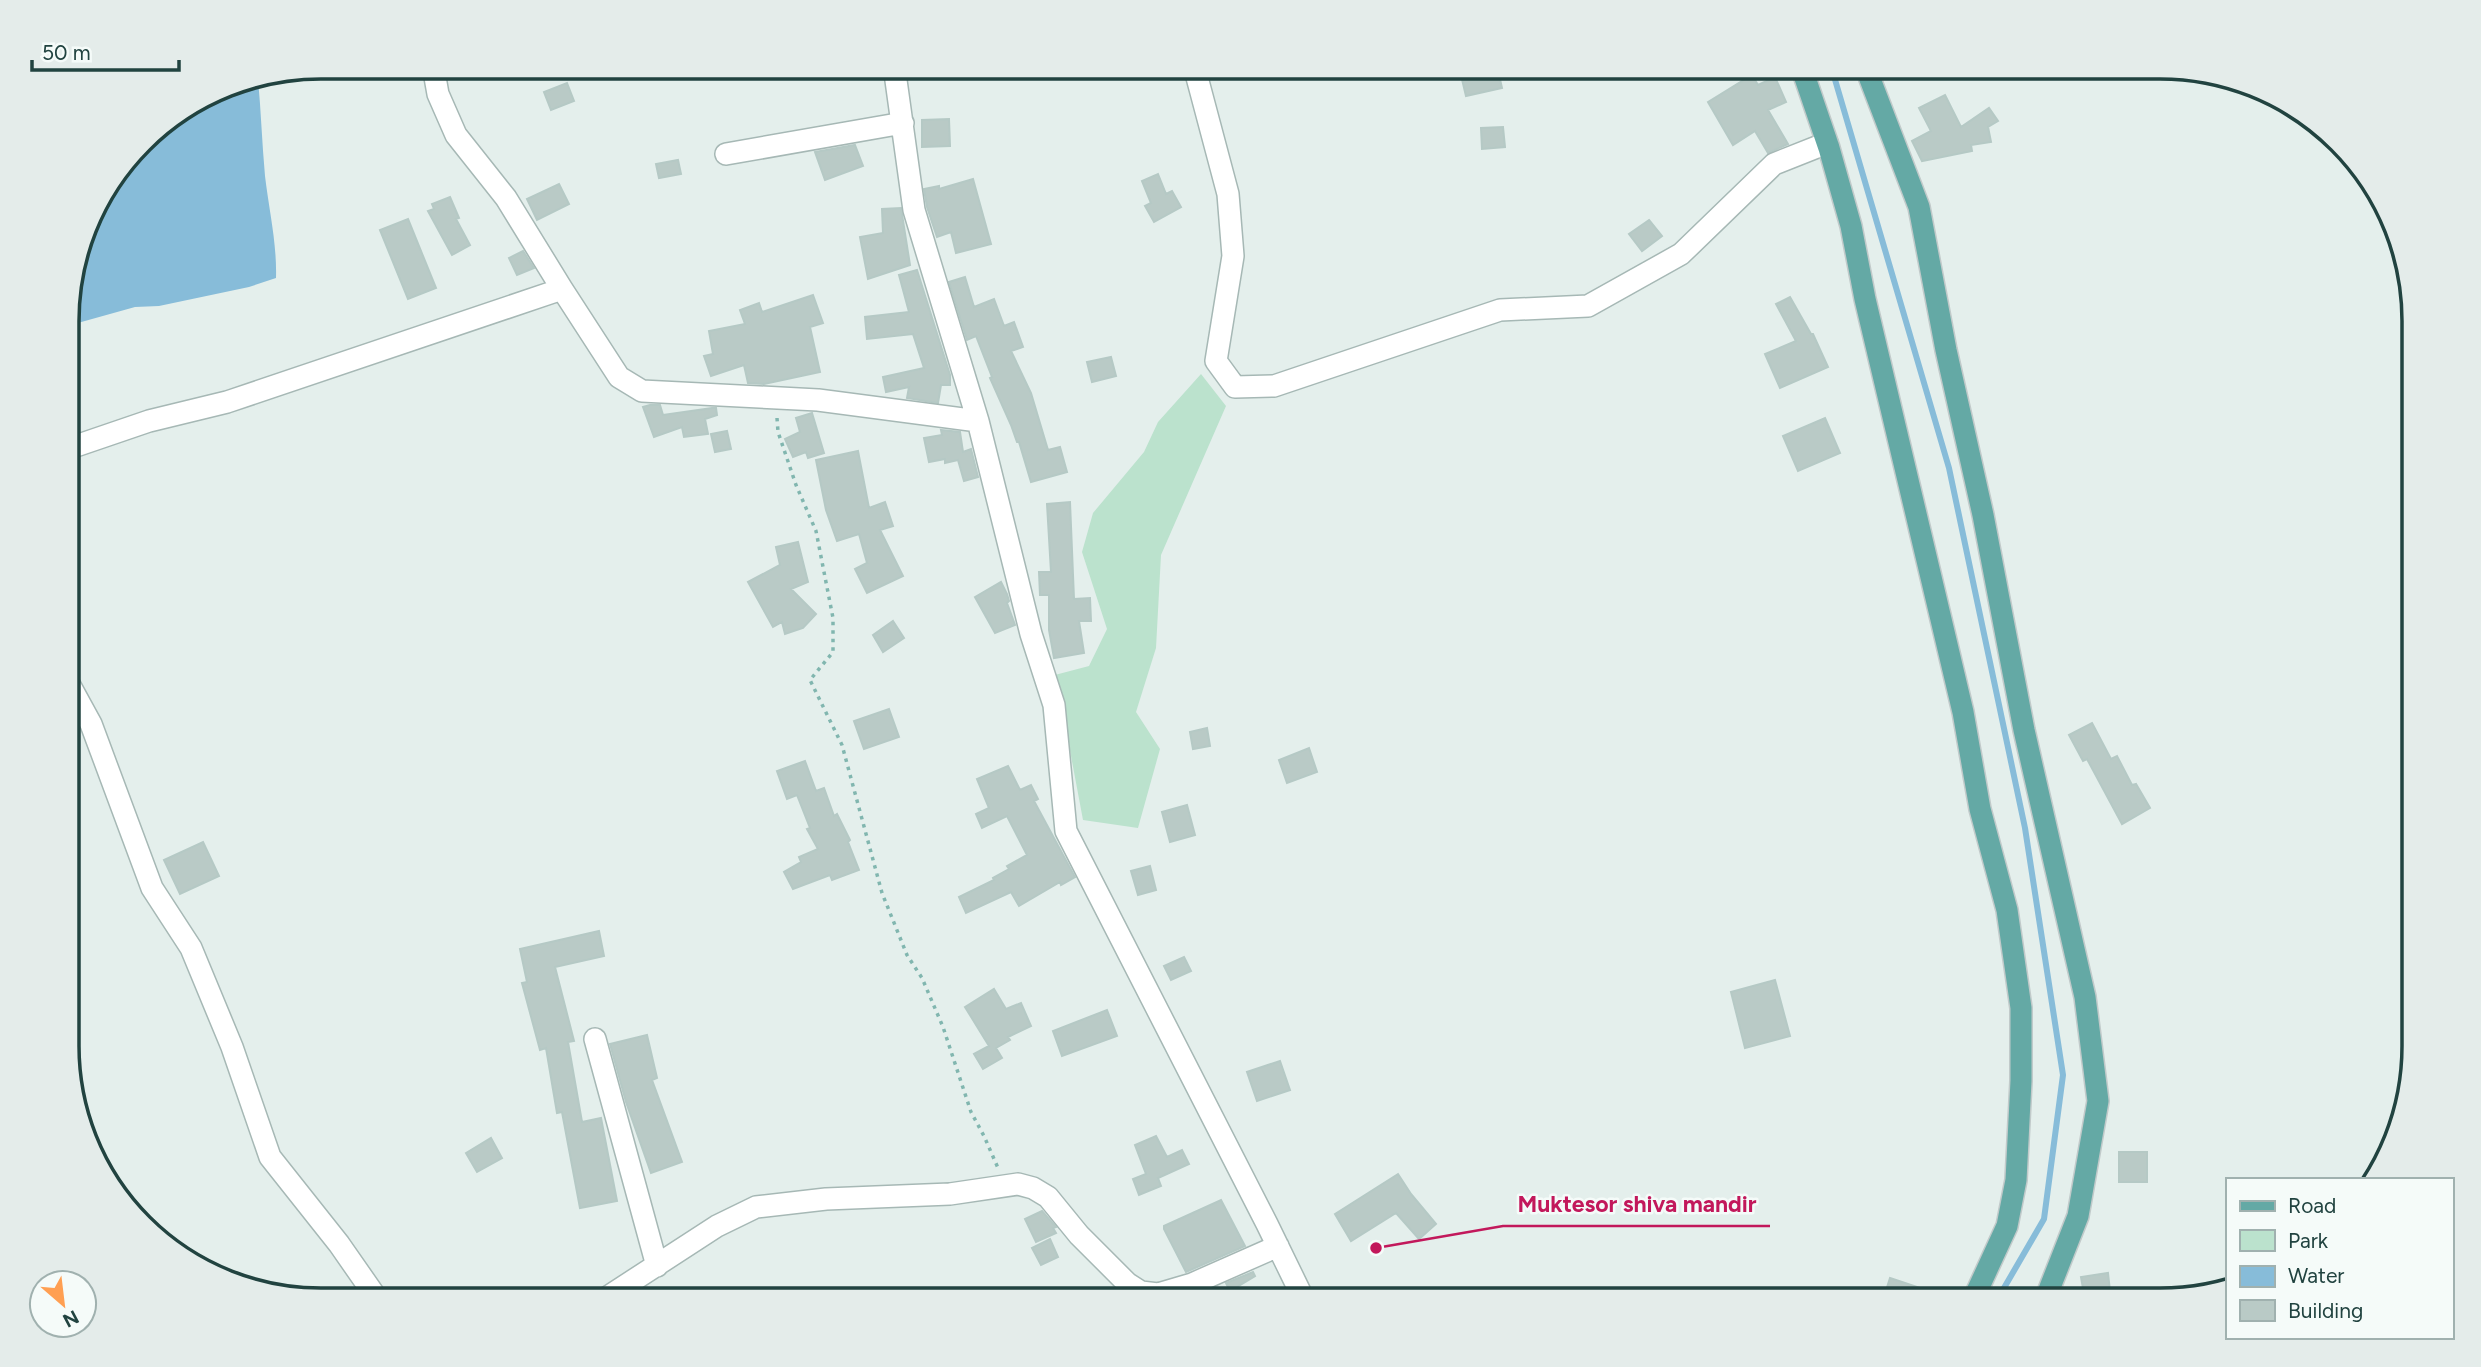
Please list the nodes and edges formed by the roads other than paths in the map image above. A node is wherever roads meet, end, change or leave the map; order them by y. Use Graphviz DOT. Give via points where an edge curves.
graph roads {
  1 [pos="436,79"];
  2 [pos="896,79"];
  3 [pos="1198,79"];
  4 [pos="1805,79"];
  5 [pos="1870,79"];
  6 [pos="903,123"];
  7 [pos="1827,143"];
  8 [pos="726,154"];
  9 [pos="562,289"];
  10 [pos="978,421"];
  11 [pos="79,445"];
  12 [pos="79,702"];
  13 [pos="595,1040"];
  14 [pos="1278,1246"];
  15 [pos="657,1266"];
  16 [pos="370,1288"];
  17 [pos="622,1288"];
  18 [pos="1135,1288"];
  19 [pos="1178,1288"];
  20 [pos="1298,1288"];
  21 [pos="1979,1288"];
  22 [pos="2050,1288"];
  1 -- 9 [label="street" via="456,135 506,198"];
  2 -- 6 [label="street"];
  3 -- 7 [label="street" via="1228,194 1233,256 1216,361 1236,387 1275,386 1500,310 1588,306 1681,254 1774,164"];
  4 -- 7 [label="main road"];
  5 -- 22 [label="main road" via="1919,207 2024,730 2085,997 2098,1101 2078,1216"];
  6 -- 8 [label="street"];
  6 -- 10 [label="street" via="914,211"];
  7 -- 21 [label="main road" via="1851,226 1963,712 1980,810 2007,910 2021,1008 2015,1180 2007,1226"];
  9 -- 10 [label="street" via="619,377 642,391 818,400"];
  9 -- 11 [label="street" via="226,402"];
  10 -- 14 [label="street" via="1031,634 1054,705 1066,831"];
  12 -- 16 [label="street" via="152,888 191,948 270,1157"];
  13 -- 15 [label="street"];
  14 -- 19 [label="street"];
  14 -- 20 [label="street"];
  15 -- 17 [label="street"];
  15 -- 18 [label="street" via="717,1226 756,1207 950,1194 1018,1184 1048,1197 1079,1235"];
}
